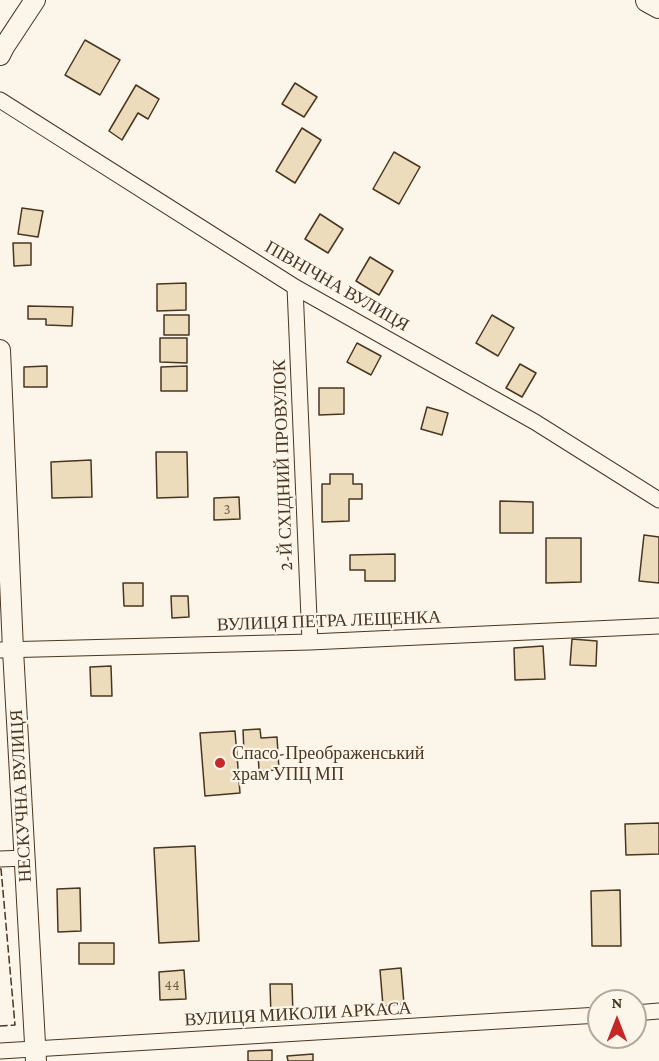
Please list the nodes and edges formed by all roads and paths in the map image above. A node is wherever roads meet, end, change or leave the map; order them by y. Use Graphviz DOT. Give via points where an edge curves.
graph roads {
  1 [pos="35,0"];
  2 [pos="648,0"];
  3 [pos="659,6"];
  4 [pos="0,55"];
  5 [pos="0,100"];
  6 [pos="295,287"];
  7 [pos="0,350"];
  8 [pos="659,500"];
  9 [pos="659,626"];
  10 [pos="310,642"];
  11 [pos="6,650"];
  12 [pos="25,858"];
  13 [pos="0,859"];
  14 [pos="587,1016"];
  15 [pos="0,1051"];
  16 [pos="36,1055"];
  1 -- 4 [label="street"];
  2 -- 3 [label="main road"];
  5 -- 6 [label="street, ПІВНІЧНА ВУЛИЦЯ"];
  6 -- 8 [label="street, ПІВНІЧНА ВУЛИЦЯ" via="535,422"];
  6 -- 10 [label="street, 2-Й СХІДНИЙ ПРОВУЛОК"];
  7 -- 11 [label="street, НЕСКУЧНА ВУЛИЦЯ"];
  9 -- 10 [label="street, ВУЛИЦЯ ПЕТРА ЛЕЩЕНКА"];
  10 -- 11 [label="street, ВУЛИЦЯ ПЕТРА ЛЕЩЕНКА"];
  11 -- 12 [label="street, НЕСКУЧНА ВУЛИЦЯ"];
  12 -- 13 [label="street"];
  12 -- 16 [label="street, НЕСКУЧНА ВУЛИЦЯ"];
  14 -- 16 [label="street, ВУЛИЦЯ МИКОЛИ АРКАСА"];
  15 -- 16 [label="street, ВУЛИЦЯ МИКОЛИ АРКАСА"];
}
